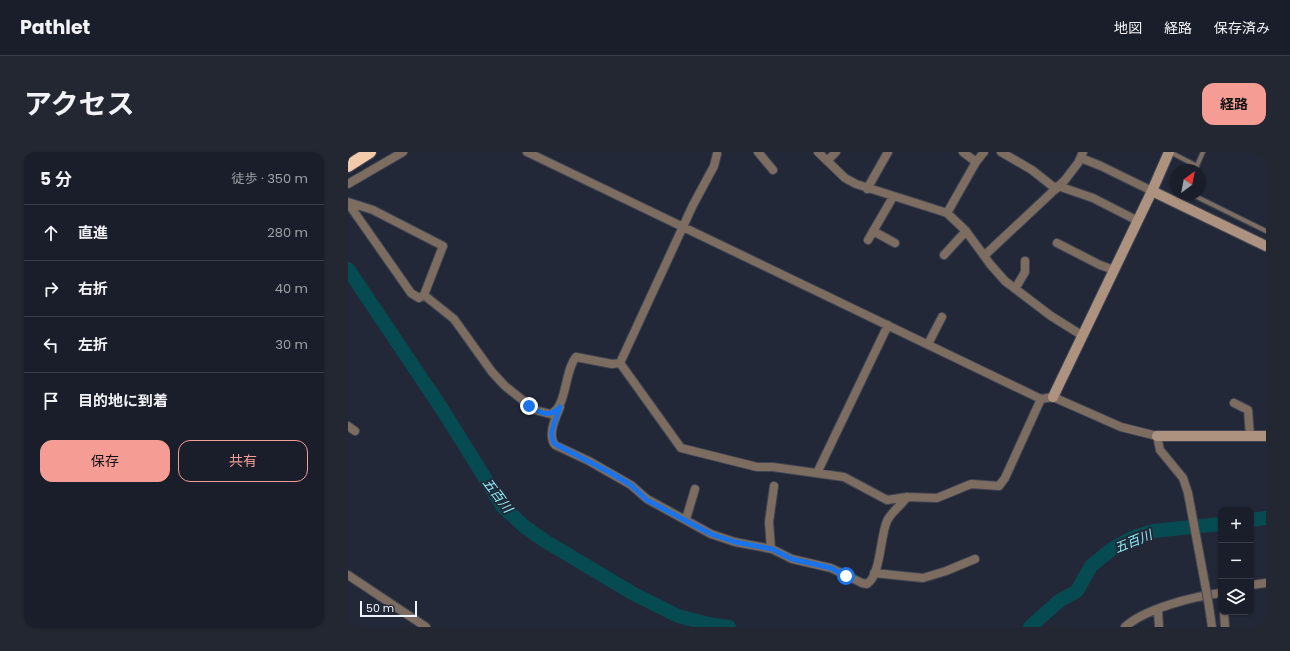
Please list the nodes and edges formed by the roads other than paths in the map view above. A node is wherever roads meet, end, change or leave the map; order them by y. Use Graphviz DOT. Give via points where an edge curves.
graph roads {
  1 [pos="370,152"];
  2 [pos="403,152"];
  3 [pos="529,152"];
  4 [pos="758,152"];
  5 [pos="818,152"];
  6 [pos="836,152"];
  7 [pos="888,152"];
  8 [pos="963,152"];
  9 [pos="984,152"];
  10 [pos="1001,152"];
  11 [pos="1169,152"];
  12 [pos="1203,152"];
  13 [pos="716,153"];
  14 [pos="1082,155"];
  15 [pos="827,161"];
  16 [pos="976,162"];
  17 [pos="1189,164"];
  18 [pos="1198,164"];
  19 [pos="348,166"];
  20 [pos="773,170"];
  21 [pos="348,184"];
  22 [pos="1057,187"];
  23 [pos="867,189"];
  24 [pos="1152,191"];
  25 [pos="893,197"];
  26 [pos="1204,200"];
  27 [pos="348,203"];
  28 [pos="947,213"];
  29 [pos="1138,221"];
  30 [pos="683,227"];
  31 [pos="1266,230"];
  32 [pos="873,231"];
  33 [pos="966,231"];
  34 [pos="868,240"];
  35 [pos="894,243"];
  36 [pos="1057,243"];
  37 [pos="1266,246"];
  38 [pos="944,255"];
  39 [pos="985,255"];
  40 [pos="1025,261"];
  41 [pos="1114,270"];
  42 [pos="1015,289"];
  43 [pos="424,296"];
  44 [pos="942,317"];
  45 [pos="888,325"];
  46 [pos="1083,336"];
  47 [pos="928,344"];
  48 [pos="620,363"];
  49 [pos="1053,397"];
  50 [pos="1041,399"];
  51 [pos="1234,403"];
  52 [pos="560,407"];
  53 [pos="1157,436"];
  54 [pos="1250,436"];
  55 [pos="1266,436"];
  56 [pos="816,473"];
  57 [pos="774,486"];
  58 [pos="695,489"];
  59 [pos="907,497"];
  60 [pos="686,519"];
  61 [pos="771,548"];
  62 [pos="975,559"];
  63 [pos="874,573"];
  64 [pos="348,575"];
  65 [pos="1266,583"];
  66 [pos="1254,585"];
  67 [pos="1218,594"];
  68 [pos="1158,610"];
  69 [pos="1224,615"];
  70 [pos="426,627"];
  71 [pos="1125,627"];
  72 [pos="1158,627"];
  73 [pos="1212,627"];
  74 [pos="1225,627"];
  1 -- 19 [label="highway"];
  2 -- 21 [label="street"];
  3 -- 30 [label="street"];
  4 -- 20 [label="street"];
  5 -- 15 [label="street"];
  6 -- 15 [label="street"];
  7 -- 23 [label="street"];
  8 -- 16 [label="street"];
  9 -- 16 [label="street"];
  10 -- 22 [label="street"];
  11 -- 17 [label="lane"];
  11 -- 24 [label="street"];
  12 -- 18 [label="lane"];
  13 -- 30 [label="street" via="714,166"];
  14 -- 22 [label="street" via="1073,171"];
  14 -- 24 [label="street"];
  15 -- 23 [label="street" via="845,178"];
  16 -- 28 [label="street"];
  22 -- 29 [label="street" via="1093,198"];
  22 -- 39 [label="street"];
  23 -- 25 [label="street"];
  24 -- 29 [label="street"];
  24 -- 37 [label="street"];
  25 -- 28 [label="street"];
  25 -- 32 [label="street"];
  26 -- 31 [label="lane"];
  27 -- 43 [label="street" via="411,293 418,298"];
  27 -- 43 [label="street" via="373,210 443,246"];
  28 -- 33 [label="street"];
  29 -- 41 [label="street"];
  30 -- 45 [label="street"];
  30 -- 48 [label="street"];
  32 -- 34 [label="street"];
  32 -- 35 [label="street"];
  33 -- 38 [label="street"];
  33 -- 39 [label="street"];
  36 -- 41 [label="street"];
  39 -- 42 [label="street" via="999,275"];
  40 -- 42 [label="street" via="1025,272"];
  41 -- 46 [label="street"];
  42 -- 46 [label="street"];
  43 -- 52 [label="street" via="454,319 492,372 515,395 541,413 553,413"];
  44 -- 47 [label="street"];
  45 -- 47 [label="street"];
  45 -- 56 [label="street"];
  46 -- 49 [label="street"];
  47 -- 50 [label="street"];
  48 -- 52 [label="street" via="576,358 571,366"];
  48 -- 56 [label="street" via="681,448 757,467"];
  49 -- 50 [label="street"];
  49 -- 53 [label="street" via="1121,427"];
  50 -- 59 [label="street" via="999,486 971,484 937,498"];
  51 -- 54 [label="street" via="1248,410"];
  52 -- 60 [label="street" via="551,436 555,444 631,485 647,500"];
  53 -- 54 [label="street"];
  53 -- 73 [label="street, bridge" via="1160,450 1183,478 1188,493"];
  54 -- 55 [label="street"];
  56 -- 59 [label="street" via="844,477 887,500"];
  57 -- 61 [label="street" via="769,522"];
  58 -- 60 [label="street"];
  59 -- 63 [label="street" via="887,520"];
  60 -- 61 [label="street" via="724,539"];
  61 -- 63 [label="street" via="792,559 831,568 862,583 870,582"];
  62 -- 63 [label="street" via="923,578"];
  64 -- 70 [label="street"];
  65 -- 66 [label="street"];
  67 -- 68 [label="street" via="1170,604"];
  68 -- 71 [label="street" via="1136,619"];
  68 -- 72 [label="street"];
  69 -- 74 [label="street"];
}
